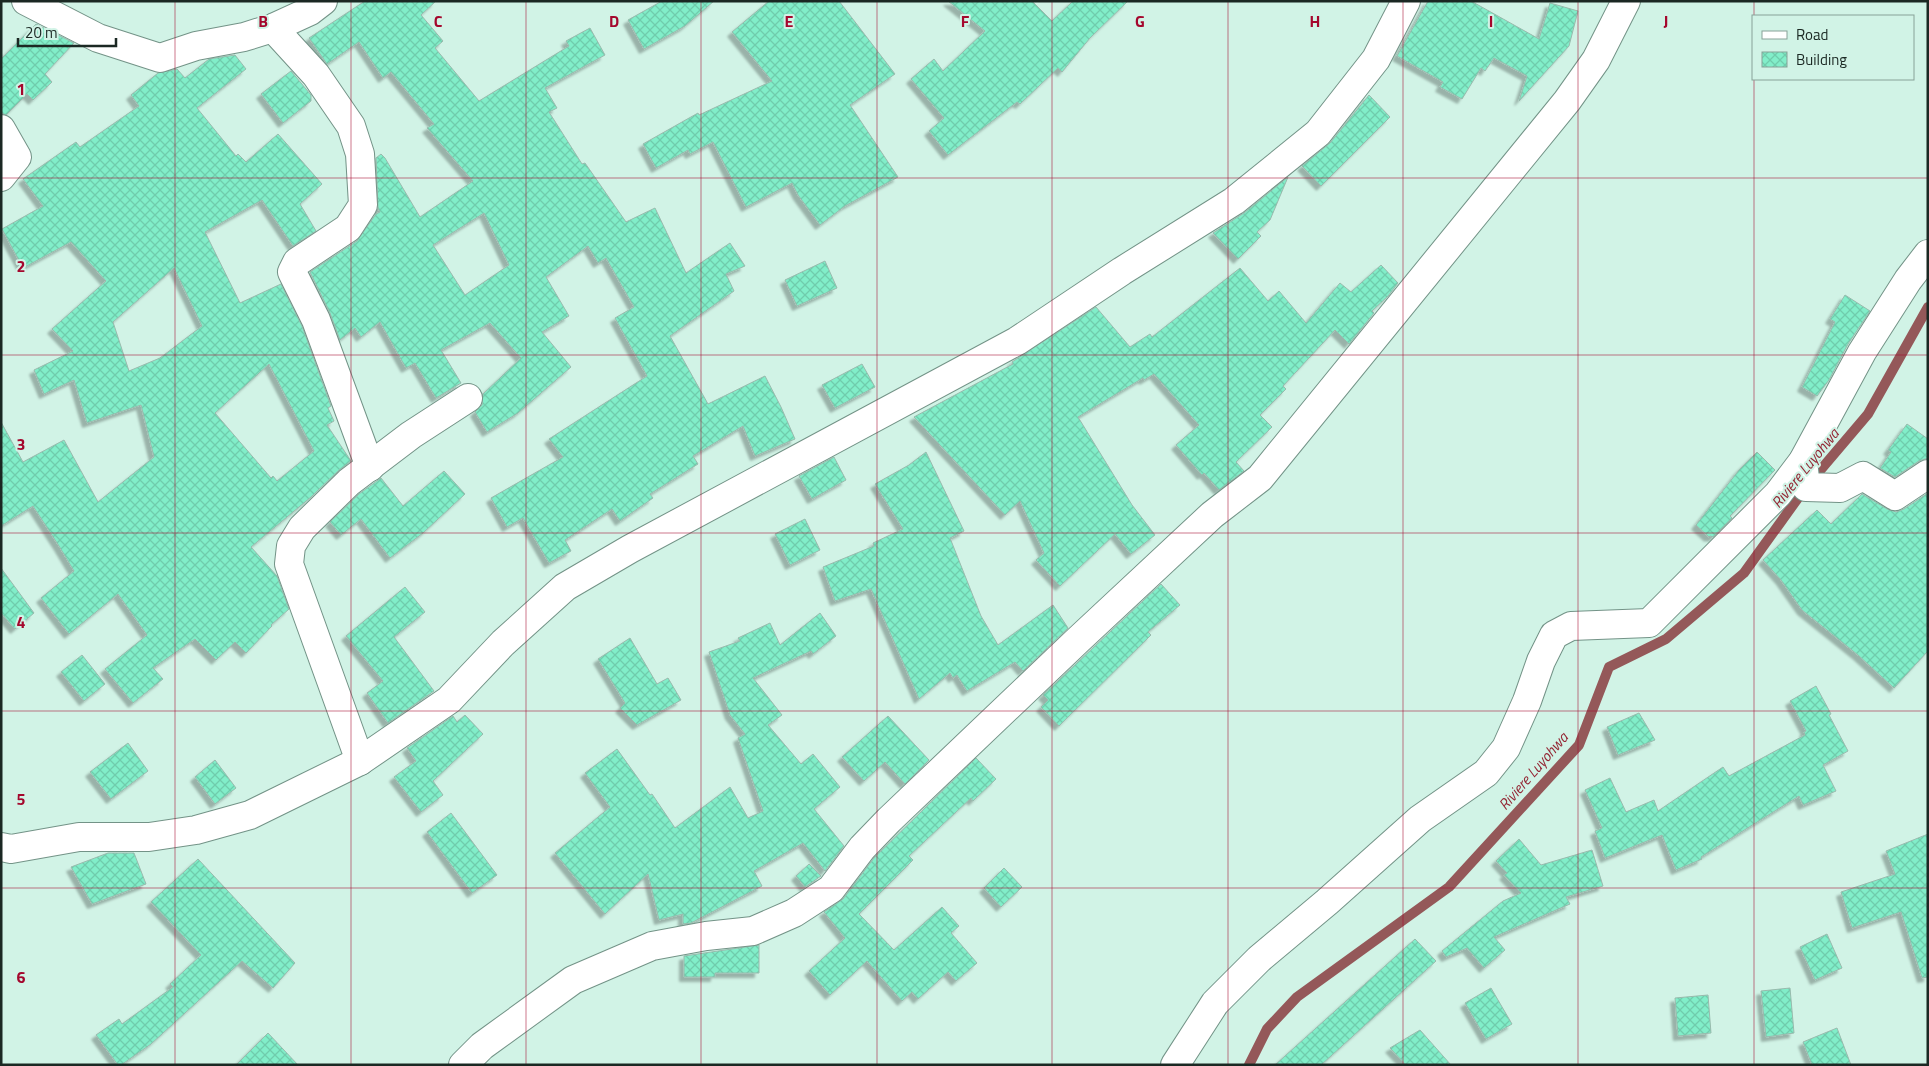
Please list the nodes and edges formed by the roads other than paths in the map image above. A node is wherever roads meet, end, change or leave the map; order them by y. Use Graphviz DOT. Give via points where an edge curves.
graph roads {
  1 [pos="26,1"];
  2 [pos="324,1"];
  3 [pos="1406,1"];
  4 [pos="1626,1"];
  5 [pos="273,28"];
  6 [pos="1,129"];
  7 [pos="1,177"];
  8 [pos="1928,254"];
  9 [pos="468,398"];
  10 [pos="1803,461"];
  11 [pos="370,467"];
  12 [pos="1928,474"];
  13 [pos="360,761"];
  14 [pos="5,853"];
  15 [pos="464,1065"];
  16 [pos="1176,1065"];
  1 -- 5 [label="street" via="98,38 160,58"];
  2 -- 5 [label="street"];
  3 -- 13 [label="street" via="1376,59 1318,133 1234,201 1017,341 565,587 449,700"];
  4 -- 15 [label="street" via="1596,60 1567,101 1260,478 1212,515 889,820 862,848 832,889 794,913 753,931 652,946 573,980 482,1046"];
  5 -- 11 [label="street" via="316,75 351,126 360,154 363,205 348,228 297,262 292,272 316,320"];
  6 -- 7 [label="street" via="17,157"];
  8 -- 10 [label="street" via="1862,352"];
  9 -- 11 [label="street" via="411,435"];
  10 -- 12 [label="street" via="1806,487 1840,488 1863,476 1895,496"];
  10 -- 16 [label="street" via="1778,494 1649,623 1571,626 1554,636 1506,748 1486,774 1420,819 1259,959 1215,1003"];
  11 -- 13 [label="street" via="349,482 302,528 290,546 290,564"];
  13 -- 14 [label="street" via="250,815 196,830 148,837 79,838"];
}
